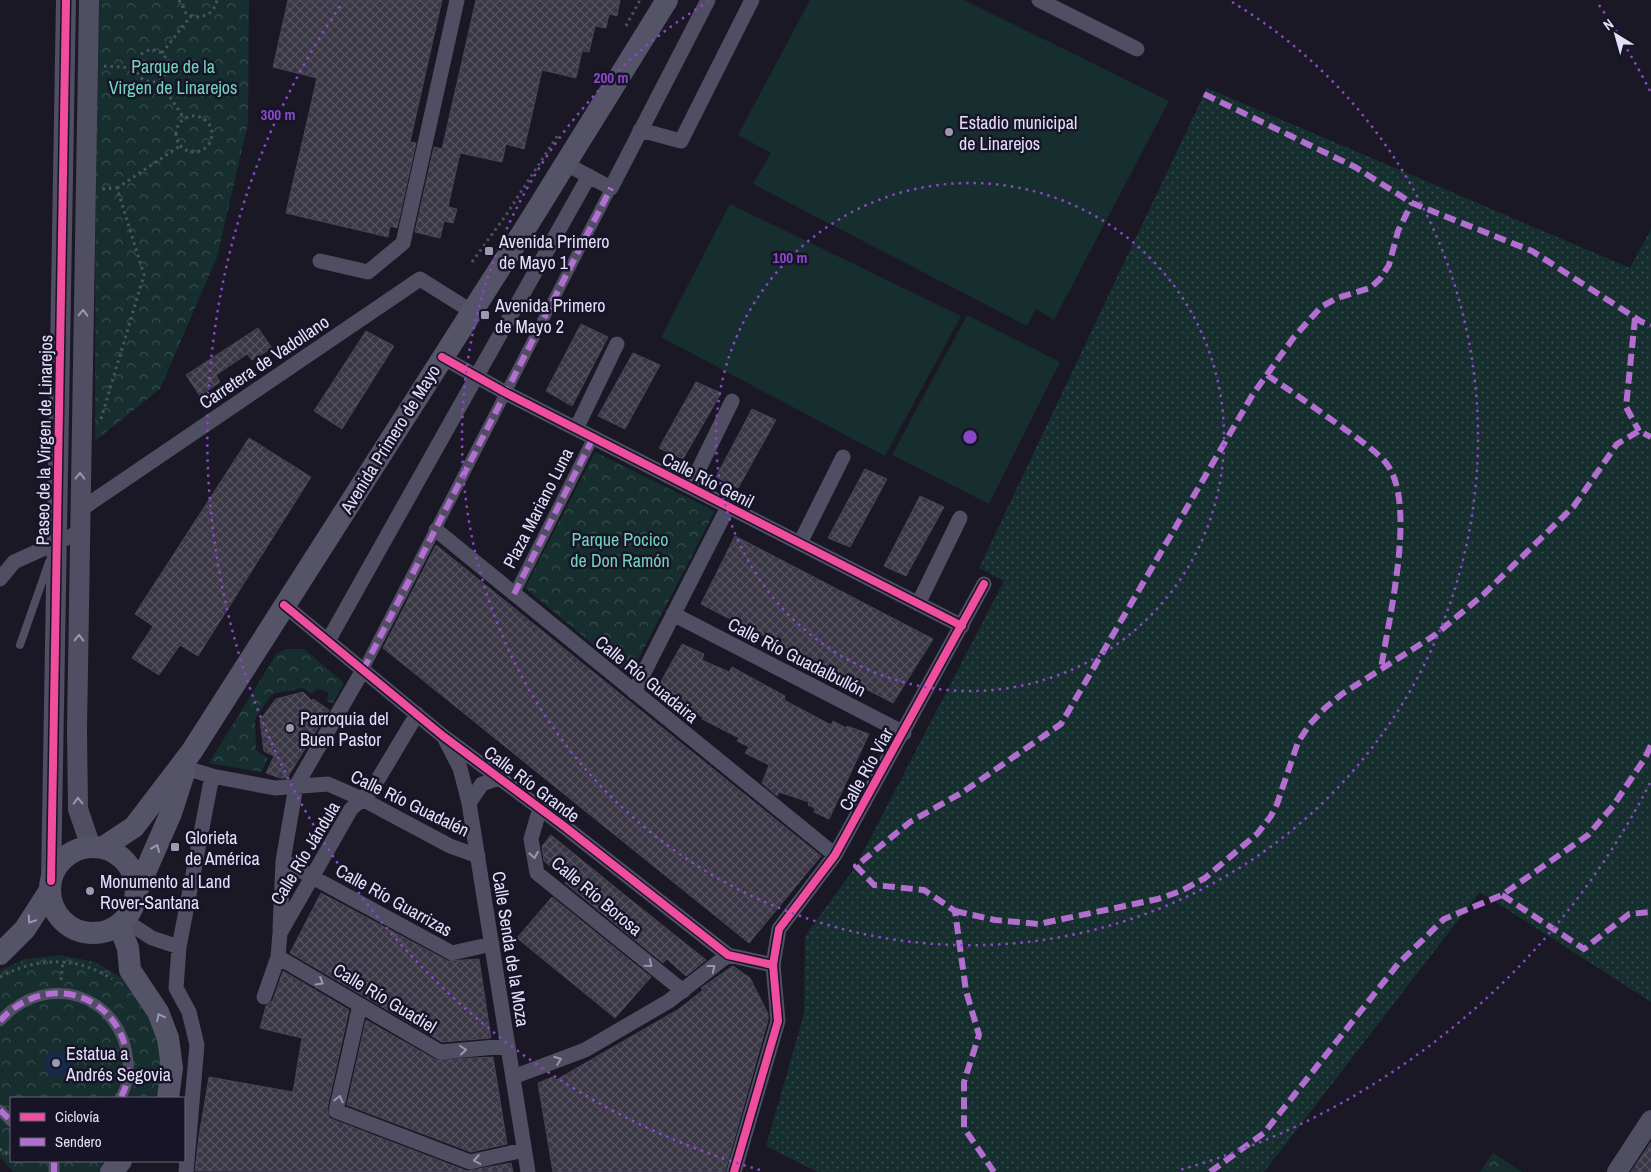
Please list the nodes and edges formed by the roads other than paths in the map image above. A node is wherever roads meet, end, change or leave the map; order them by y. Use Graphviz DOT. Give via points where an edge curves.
graph roads {
  1 [pos="66,0"];
  2 [pos="89,0"];
  3 [pos="457,0"];
  4 [pos="667,0"];
  5 [pos="708,0"];
  6 [pos="752,0"];
  7 [pos="1039,0"];
  8 [pos="1137,50"];
  9 [pos="640,130"];
  10 [pos="566,164"];
  11 [pos="589,176"];
  12 [pos="611,188"];
  13 [pos="320,261"];
  14 [pos="471,311"];
  15 [pos="617,344"];
  16 [pos="442,357"];
  17 [pos="476,376"];
  18 [pos="506,393"];
  19 [pos="732,401"];
  20 [pos="576,429"];
  21 [pos="593,438"];
  22 [pos="843,457"];
  23 [pos="690,487"];
  24 [pos="728,507"];
  25 [pos="80,510"];
  26 [pos="960,518"];
  27 [pos="436,530"];
  28 [pos="80,532"];
  29 [pos="57,542"];
  30 [pos="800,543"];
  31 [pos="0,579"];
  32 [pos="984,584"];
  33 [pos="514,594"];
  34 [pos="918,604"];
  35 [pos="284,606"];
  36 [pos="673,614"];
  37 [pos="962,626"];
  38 [pos="328,641"];
  39 [pos="20,645"];
  40 [pos="363,670"];
  41 [pos="634,692"];
  42 [pos="417,714"];
  43 [pos="904,733"];
  44 [pos="443,736"];
  45 [pos="189,759"];
  46 [pos="212,776"];
  47 [pos="500,778"];
  48 [pos="296,786"];
  49 [pos="362,799"];
  50 [pos="470,803"];
  51 [pos="540,808"];
  52 [pos="97,848"];
  53 [pos="835,855"];
  54 [pos="478,856"];
  55 [pos="283,861"];
  56 [pos="312,877"];
  57 [pos="51,886"];
  58 [pos="136,893"];
  59 [pos="122,923"];
  60 [pos="280,933"];
  61 [pos="492,944"];
  62 [pos="179,947"];
  63 [pos="4,951"];
  64 [pos="728,955"];
  65 [pos="278,957"];
  66 [pos="772,965"];
  67 [pos="683,991"];
  68 [pos="264,998"];
  69 [pos="360,1005"];
  70 [pos="0,1021"];
  71 [pos="508,1046"];
  72 [pos="512,1077"];
  73 [pos="120,1097"];
  74 [pos="168,1097"];
  75 [pos="0,1110"];
  76 [pos="10,1119"];
  77 [pos="1651,1120"];
  78 [pos="524,1150"];
  79 [pos="120,1162"];
  80 [pos="112,1172"];
  81 [pos="186,1172"];
  82 [pos="528,1172"];
  83 [pos="734,1172"];
  84 [pos="1617,1172"];
  1 -- 29 [label="street, Paseo de la Virgen de Linarejos"];
  25 -- 2 [label="street, Paseo de la Virgen de Linarejos, one-way"];
  3 -- 13 [label="street" via="402,242 368,272"];
  4 -- 10 [label="main road, Avenida Primero de Mayo"];
  5 -- 9 [label="street"];
  6 -- 9 [label="street" via="681,141"];
  7 -- 8 [label="street"];
  9 -- 12 [label="street"];
  10 -- 11 [label="street"];
  10 -- 14 [label="main road, Avenida Primero de Mayo"];
  11 -- 12 [label="street"];
  11 -- 17 [label="street"];
  12 -- 18 [label="street"];
  14 -- 16 [label="main road, Avenida Primero de Mayo"];
  14 -- 25 [label="street, Carretera de Vadollano" via="420,279"];
  15 -- 20 [label="street"];
  16 -- 17 [label="street, Calle Río Genil"];
  16 -- 35 [label="main road, Avenida Primero de Mayo"];
  17 -- 18 [label="street, Calle Río Genil"];
  17 -- 38 [label="street"];
  18 -- 20 [label="street, Calle Río Genil"];
  18 -- 27 [label="street"];
  19 -- 23 [label="street, Calle Río Genil"];
  20 -- 21 [label="street, Calle Río Genil"];
  21 -- 23 [label="street, Calle Río Genil"];
  21 -- 33 [label="street, Plaza Mariano Luna"];
  22 -- 30 [label="street"];
  23 -- 24 [label="street, Calle Río Genil"];
  24 -- 30 [label="street, Calle Río Genil"];
  24 -- 36 [label="street"];
  25 -- 28 [label="street, Paseo de la Virgen de Linarejos"];
  26 -- 34 [label="street"];
  27 -- 33 [label="street, Calle Río Guadaira"];
  27 -- 40 [label="street"];
  28 -- 29 [label="street"];
  52 -- 28 [label="street, Paseo de la Virgen de Linarejos, one-way" via="78,809"];
  29 -- 31 [label="street" via="14,562"];
  29 -- 39 [label="lane"];
  29 -- 57 [label="street, Paseo de la Virgen de Linarejos"];
  30 -- 34 [label="street, Calle Río Genil"];
  32 -- 37 [label="street, Calle Río Viar"];
  33 -- 41 [label="street, Calle Río Guadaira"];
  34 -- 37 [label="street, Calle Río Genil"];
  35 -- 38 [label="street, Calle Río Grande"];
  35 -- 45 [label="main road, Avenida Primero de Mayo"];
  36 -- 41 [label="street"];
  36 -- 43 [label="street, Calle Río Guadalbullón"];
  37 -- 43 [label="street, Calle Río Viar"];
  38 -- 40 [label="street, Calle Río Grande"];
  40 -- 42 [label="street, Calle Río Grande"];
  40 -- 48 [label="street"];
  41 -- 53 [label="street, Calle Río Guadaira"];
  42 -- 44 [label="street, Calle Río Grande"];
  42 -- 49 [label="street, Calle Río Jándula" via="371,791"];
  43 -- 53 [label="street, Calle Río Viar"];
  44 -- 47 [label="street, Calle Río Grande"];
  44 -- 50 [label="street, Calle Senda de la Moza" via="460,768"];
  45 -- 46 [label="street, Calle Río Guadalén"];
  45 -- 52 [label="main road" via="134,827"];
  58 -- 45 [label="main road, one-way" via="171,813"];
  46 -- 48 [label="street, Calle Río Guadalén" via="275,788"];
  46 -- 62 [label="street"];
  47 -- 50 [label="street, Calle Río Grande" via="482,784"];
  47 -- 51 [label="street, Calle Río Grande"];
  48 -- 49 [label="street, Calle Río Guadalén" via="328,784"];
  48 -- 55 [label="street"];
  49 -- 54 [label="street, Calle Río Guadalén" via="450,846"];
  49 -- 56 [label="street, Calle Río Jándula" via="351,809"];
  50 -- 54 [label="street, Calle Senda de la Moza"];
  51 -- 64 [label="street, Calle Río Grande"];
  51 -- 67 [label="street, Calle Río Borosa, one-way" via="531,839 537,873"];
  52 -- 57 [label="main road" via="82,849 66,858 59,864"];
  52 -- 58 [label="main road" via="121,857 128,864"];
  53 -- 66 [label="street, Calle Río Viar" via="779,929"];
  54 -- 61 [label="street, Calle Senda de la Moza"];
  55 -- 56 [label="street, Calle Río Guarrizas"];
  55 -- 60 [label="street"];
  56 -- 60 [label="street, Calle Río Jándula"];
  56 -- 61 [label="street, Calle Río Guarrizas" via="452,953"];
  57 -- 59 [label="main road" via="58,915 78,931 95,934"];
  57 -- 63 [label="main road, one-way" via="25,929"];
  58 -- 59 [label="main road" via="131,912"];
  59 -- 62 [label="street"];
  74 -- 59 [label="main road, one-way" via="172,1068 168,1038 158,1012 130,970"];
  60 -- 65 [label="street, Calle Río Jándula"];
  61 -- 71 [label="street, Calle Senda de la Moza"];
  62 -- 81 [label="street" via="176,988 189,1012 197,1045"];
  64 -- 66 [label="street, Calle Río Grande"];
  67 -- 64 [label="street, one-way"];
  65 -- 68 [label="street, Calle Río Jándula"];
  65 -- 69 [label="street, Calle Río Guadiel, one-way"];
  66 -- 83 [label="street, Calle Río Viar" via="778,1022"];
  72 -- 67 [label="street, one-way" via="585,1050"];
  69 -- 71 [label="street, Calle Río Guadiel, one-way" via="440,1052"];
  78 -- 69 [label="street, one-way" via="470,1162 336,1111"];
  70 -- 73 [label="street" via="10,1009 30,998 60,992 77,995 100,1006 117,1024 127,1046 129,1070"];
  71 -- 72 [label="street, Calle Senda de la Moza"];
  72 -- 78 [label="street, Calle Senda de la Moza"];
  75 -- 76 [label="street"];
  77 -- 84 [label="street"];
  78 -- 82 [label="street, Calle Senda de la Moza"];
  79 -- 80 [label="main road"];
}
